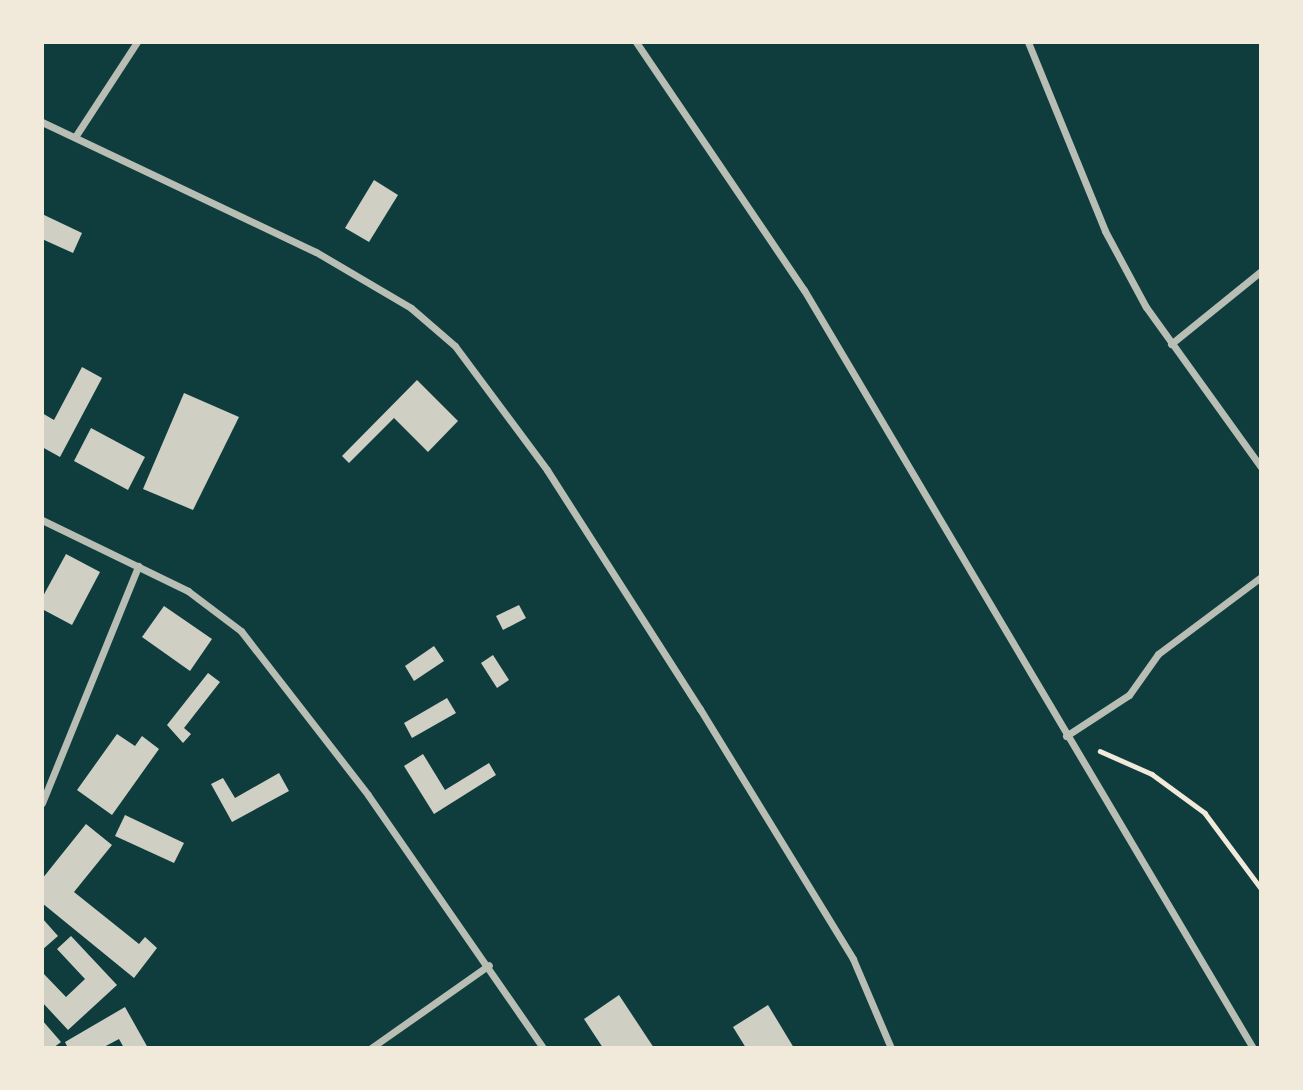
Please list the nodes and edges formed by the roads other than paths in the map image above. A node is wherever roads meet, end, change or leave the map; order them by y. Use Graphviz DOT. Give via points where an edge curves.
graph roads {
  1 [pos="137,42"];
  2 [pos="636,42"];
  3 [pos="1028,42"];
  4 [pos="42,122"];
  5 [pos="75,137"];
  6 [pos="1261,271"];
  7 [pos="1171,344"];
  8 [pos="1261,467"];
  9 [pos="42,520"];
  10 [pos="138,566"];
  11 [pos="1261,577"];
  12 [pos="1066,736"];
  13 [pos="42,803"];
  14 [pos="489,965"];
  15 [pos="371,1048"];
  16 [pos="543,1048"];
  17 [pos="891,1048"];
  18 [pos="1253,1048"];
  1 -- 5 [label="street"];
  2 -- 12 [label="street" via="804,290"];
  3 -- 7 [label="street" via="1105,231"];
  4 -- 5 [label="street"];
  5 -- 17 [label="street" via="317,252 411,308 455,346 547,470 720,742 853,959"];
  6 -- 7 [label="street"];
  7 -- 8 [label="street"];
  9 -- 10 [label="street"];
  10 -- 13 [label="street"];
  10 -- 14 [label="street" via="188,591 241,631 360,784"];
  11 -- 12 [label="street" via="1158,654 1129,695"];
  12 -- 18 [label="street"];
  14 -- 15 [label="street"];
  14 -- 16 [label="street"];
}
